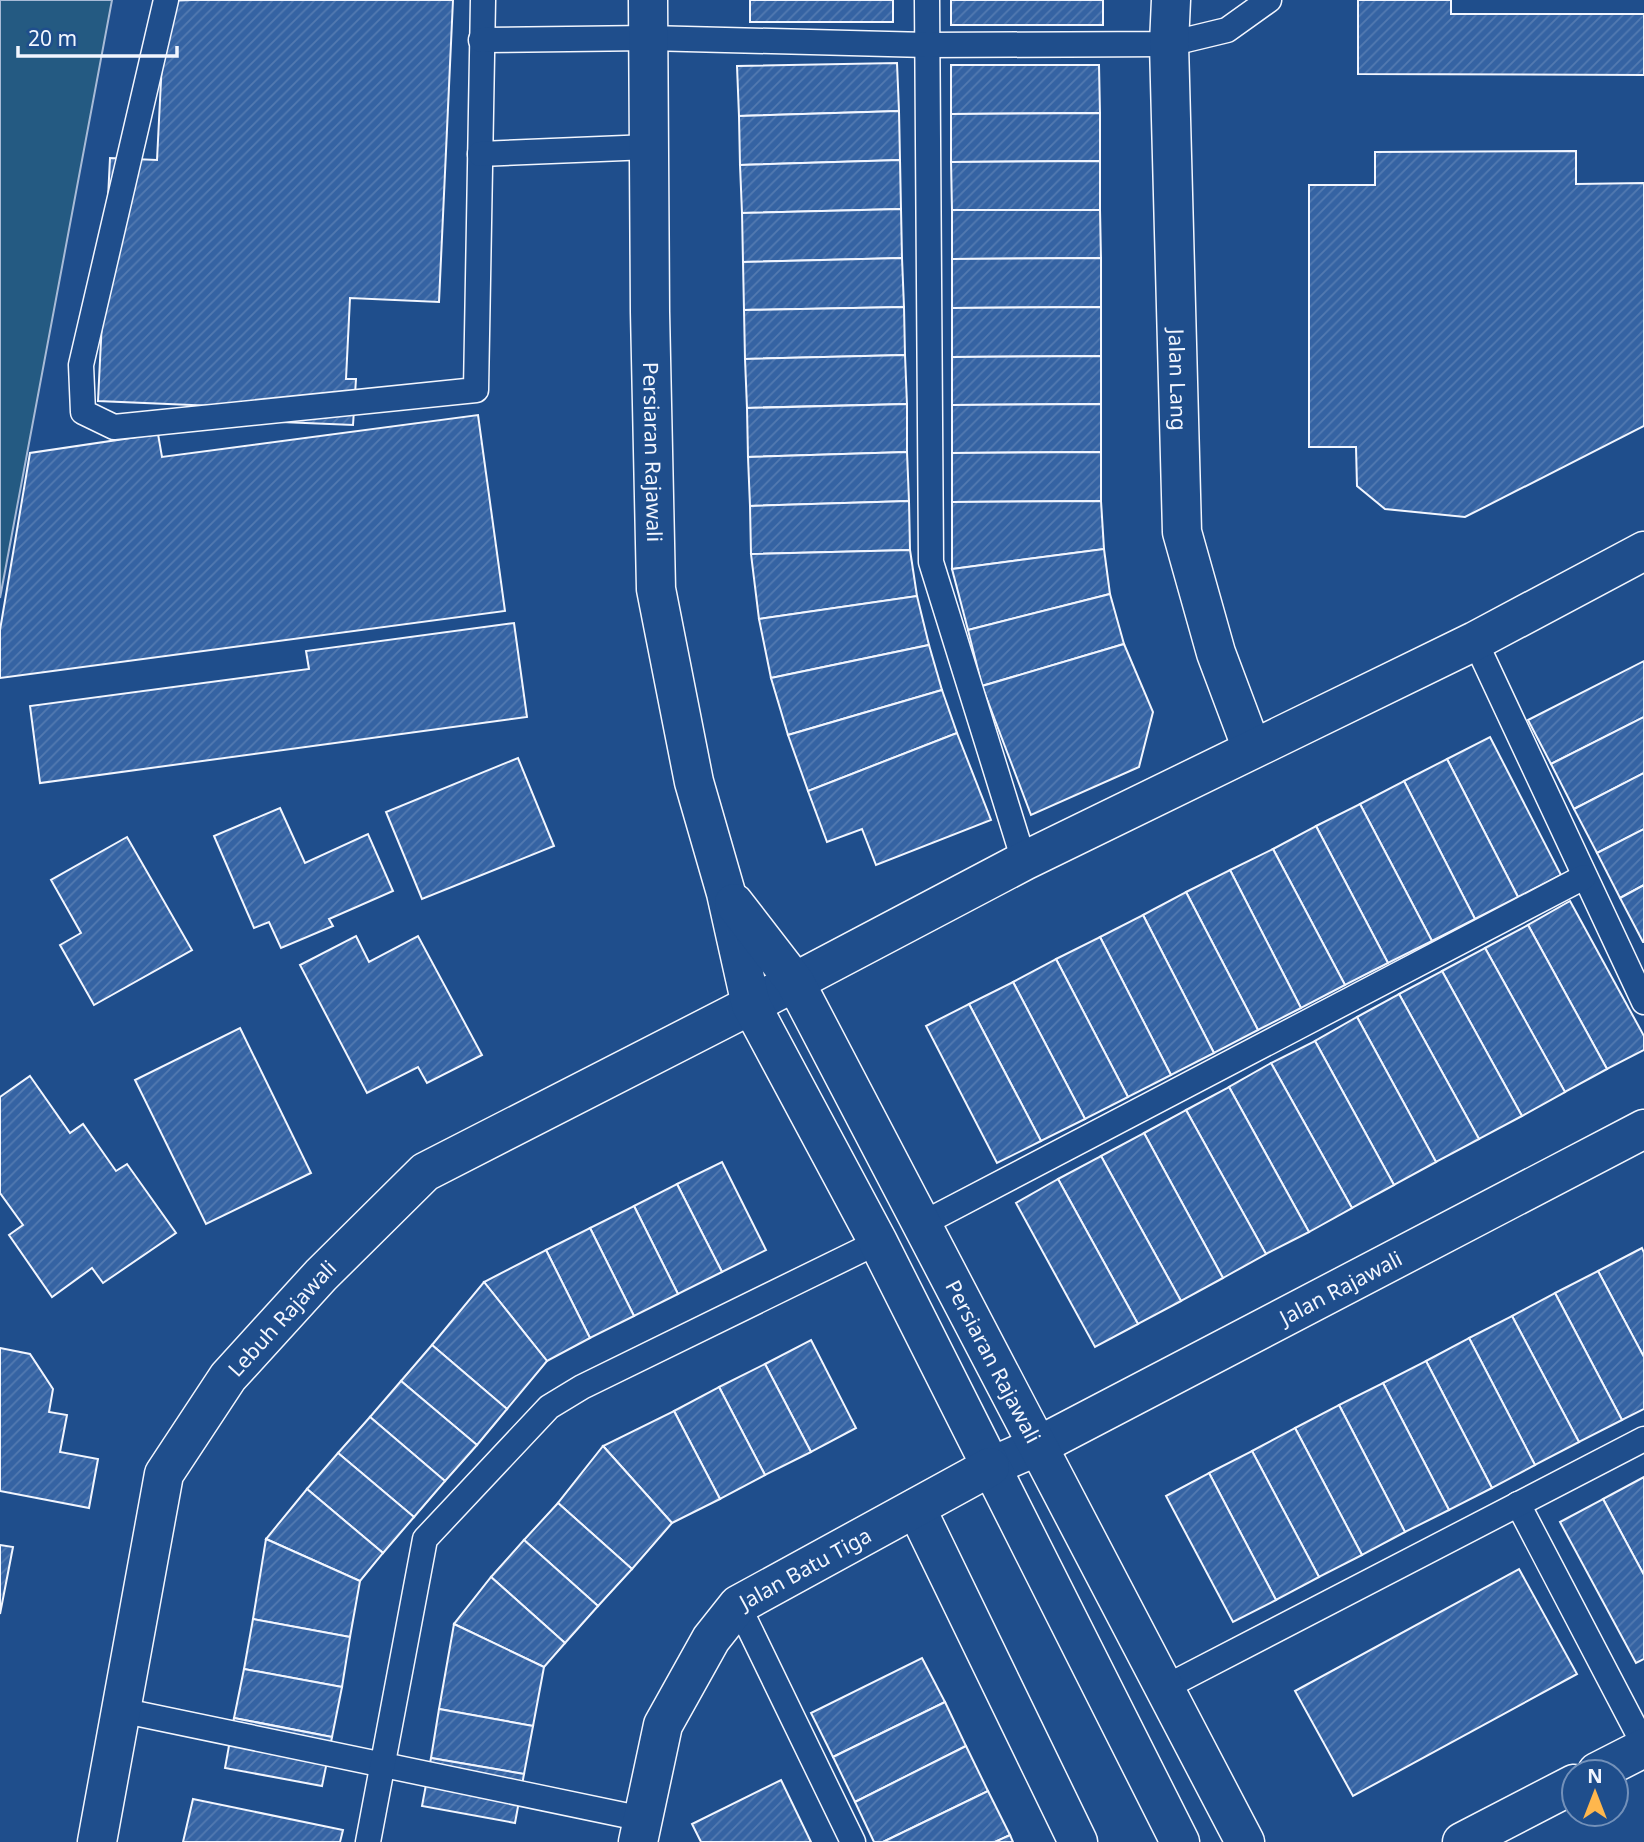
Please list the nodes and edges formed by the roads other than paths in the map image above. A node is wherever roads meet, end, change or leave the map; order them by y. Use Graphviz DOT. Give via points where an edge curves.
graph roads {
  1 [pos="166,0"];
  2 [pos="483,0"];
  3 [pos="648,0"];
  4 [pos="927,0"];
  5 [pos="1171,0"];
  6 [pos="1269,0"];
  7 [pos="648,38"];
  8 [pos="481,40"];
  9 [pos="1169,44"];
  10 [pos="927,45"];
  11 [pos="649,147"];
  12 [pos="480,154"];
  13 [pos="1644,551"];
  14 [pos="1475,641"];
  15 [pos="1252,749"];
  16 [pos="1024,861"];
  17 [pos="1584,877"];
  18 [pos="726,893"];
  19 [pos="795,982"];
  20 [pos="1644,1002"];
  21 [pos="751,1004"];
  22 [pos="1644,1129"];
  23 [pos="922,1224"];
  24 [pos="877,1242"];
  25 [pos="1644,1439"];
  26 [pos="1038,1446"];
  27 [pos="990,1468"];
  28 [pos="1518,1504"];
  29 [pos="916,1508"];
  30 [pos="738,1605"];
  31 [pos="1164,1688"];
  32 [pos="120,1710"];
  33 [pos="1644,1746"];
  34 [pos="1622,1758"];
  35 [pos="382,1765"];
  36 [pos="1560,1791"];
  37 [pos="641,1831"];
  38 [pos="97,1842"];
  39 [pos="368,1842"];
  40 [pos="853,1842"];
  41 [pos="1078,1842"];
  42 [pos="1180,1842"];
  43 [pos="1245,1842"];
  44 [pos="1462,1842"];
  1 -- 12 [label="lane" via="81,365 83,412 114,427 476,390"];
  2 -- 8 [label="lane"];
  3 -- 7 [label="street, Persiaran Rajawali"];
  4 -- 10 [label="lane"];
  5 -- 9 [label="street, Jalan Lang"];
  6 -- 9 [label="lane" via="1227,30"];
  7 -- 8 [label="lane"];
  7 -- 10 [label="lane"];
  7 -- 11 [label="street, Persiaran Rajawali"];
  8 -- 12 [label="lane"];
  9 -- 10 [label="lane"];
  9 -- 15 [label="street, Jalan Lang" via="1182,532 1216,653"];
  10 -- 16 [label="lane" via="931,562"];
  11 -- 12 [label="lane"];
  11 -- 18 [label="street, Persiaran Rajawali" via="656,589 694,782"];
  13 -- 14 [label="street, Lebuh Rajawali"];
  14 -- 15 [label="street, Lebuh Rajawali"];
  14 -- 17 [label="lane"];
  15 -- 16 [label="street, Lebuh Rajawali"];
  16 -- 19 [label="street, Lebuh Rajawali"];
  17 -- 20 [label="lane"];
  17 -- 23 [label="lane"];
  18 -- 19 [label="street, Persiaran Rajawali"];
  18 -- 21 [label="street, Persiaran Rajawali"];
  19 -- 21 [label="street, Lebuh Rajawali"];
  19 -- 23 [label="street, Persiaran Rajawali"];
  21 -- 24 [label="street, Persiaran Rajawali"];
  21 -- 32 [label="street, Lebuh Rajawali" via="425,1172 321,1275 228,1377 164,1474"];
  22 -- 26 [label="street, Jalan Rajawali"];
  23 -- 26 [label="street, Persiaran Rajawali"];
  24 -- 27 [label="street, Persiaran Rajawali"];
  24 -- 35 [label="lane" via="549,1407 425,1539"];
  25 -- 28 [label="lane"];
  26 -- 27 [label="street, Jalan Rajawali"];
  26 -- 31 [label="street, Persiaran Rajawali"];
  27 -- 29 [label="street, Jalan Batu Tiga"];
  27 -- 42 [label="street, Persiaran Rajawali"];
  28 -- 31 [label="lane"];
  28 -- 33 [label="lane"];
  29 -- 30 [label="street, Jalan Batu Tiga"];
  29 -- 41 [label="street"];
  30 -- 37 [label="street, Jalan Batu Tiga" via="711,1639 663,1725"];
  30 -- 40 [label="lane"];
  31 -- 43 [label="street, Persiaran Rajawali"];
  32 -- 35 [label="lane"];
  32 -- 38 [label="street, Lebuh Rajawali"];
  33 -- 34 [label="street"];
  35 -- 37 [label="lane"];
  35 -- 39 [label="lane"];
  36 -- 44 [label="street"];
}
